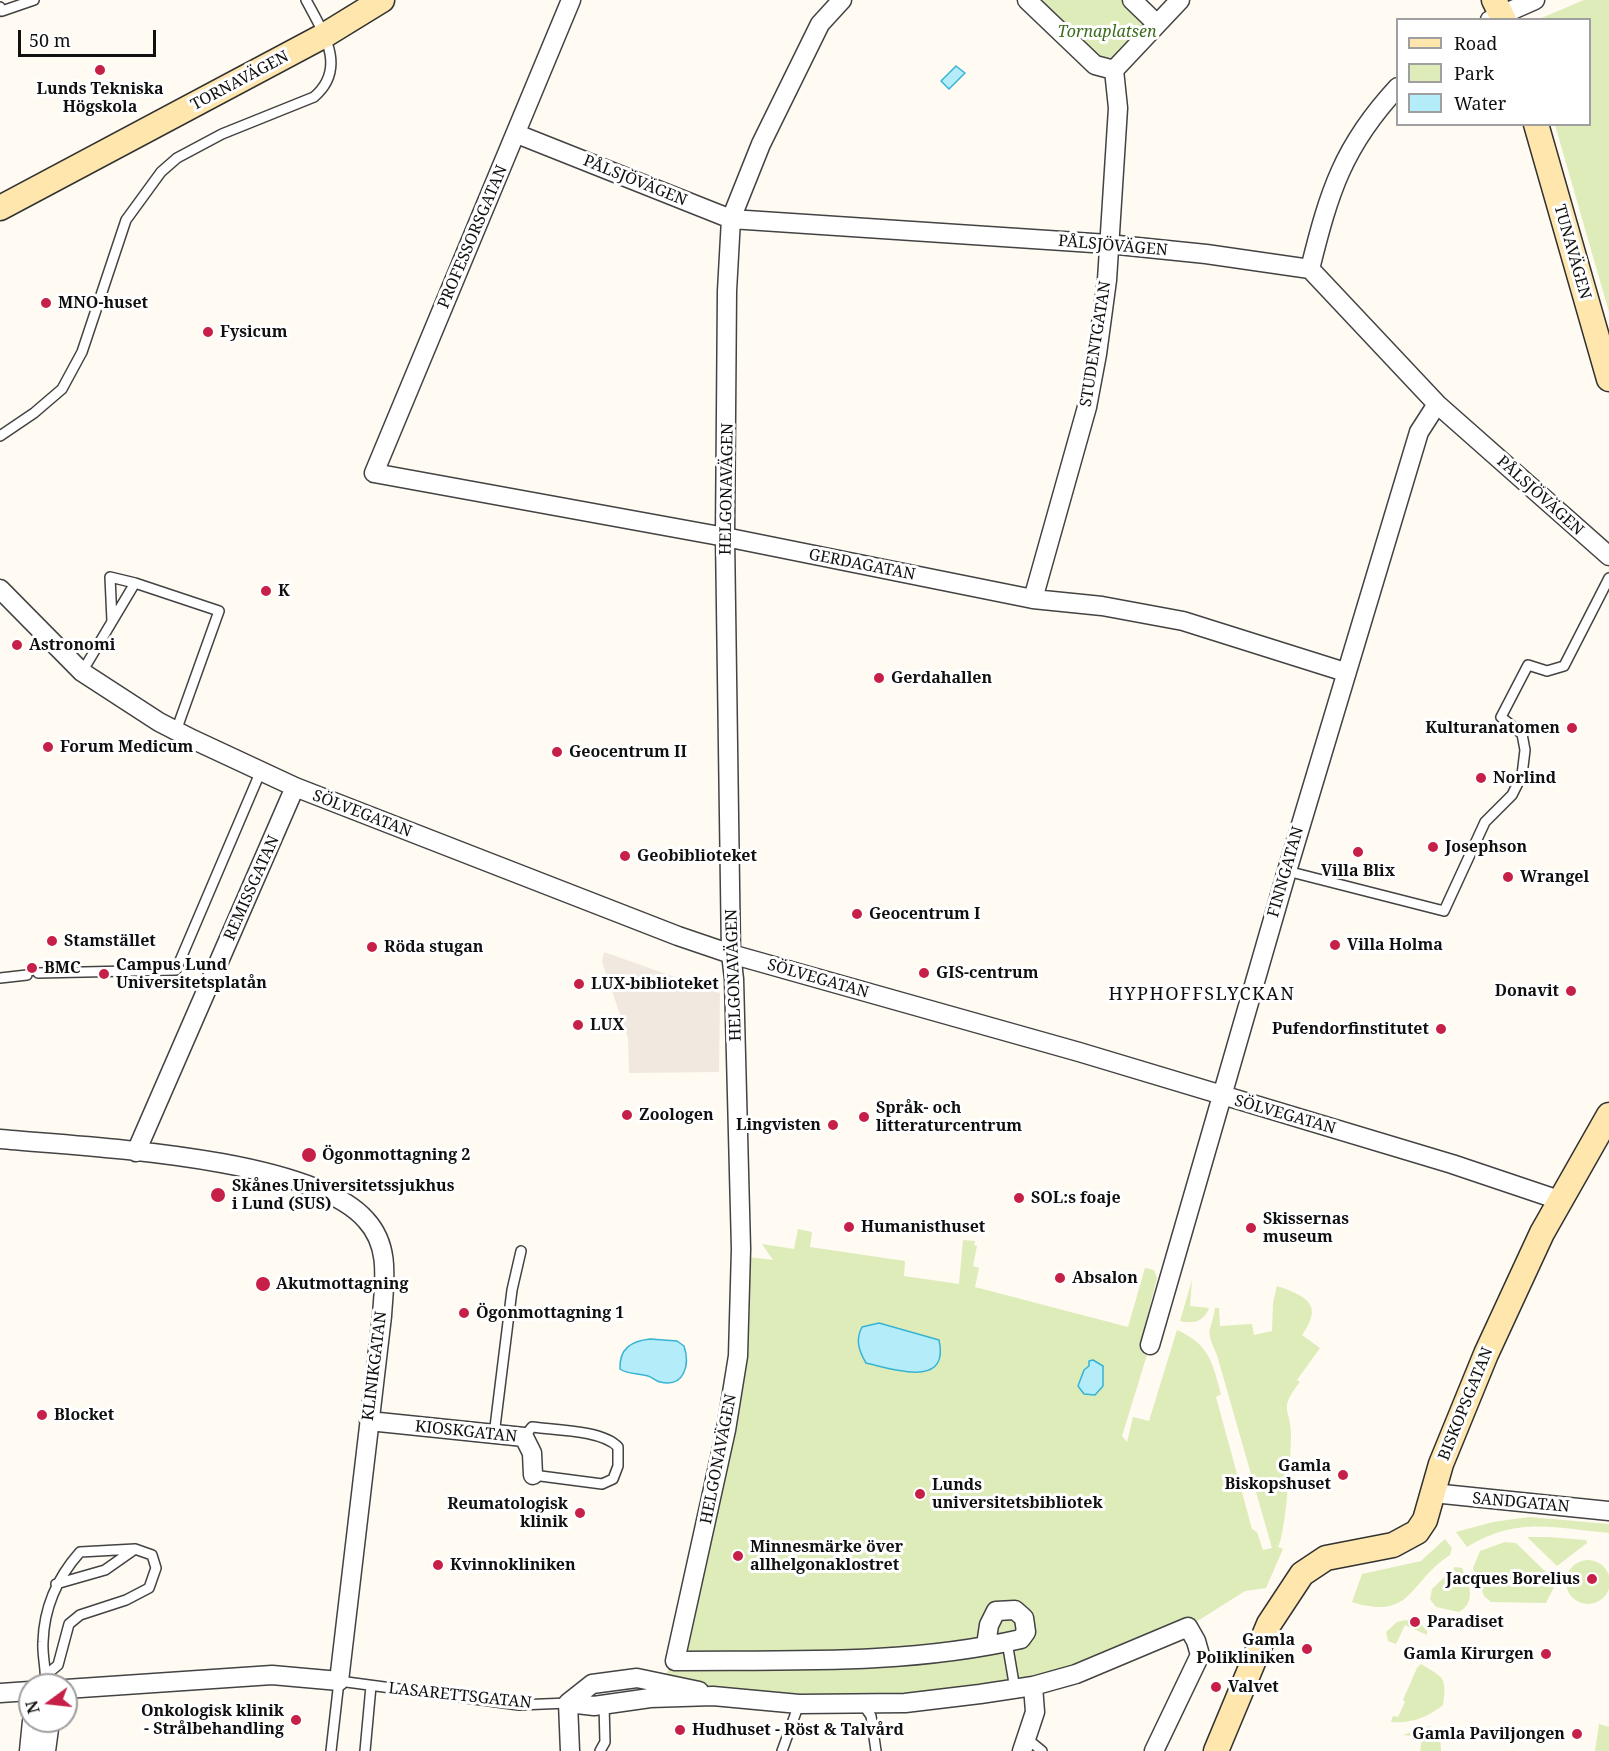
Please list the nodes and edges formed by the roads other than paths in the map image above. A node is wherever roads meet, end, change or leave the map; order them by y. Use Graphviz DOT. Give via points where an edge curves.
graph roads {
  1 [pos="34,0"];
  2 [pos="306,0"];
  3 [pos="382,0"];
  4 [pos="571,0"];
  5 [pos="842,0"];
  6 [pos="1027,0"];
  7 [pos="1132,0"];
  8 [pos="1180,0"];
  9 [pos="1535,0"];
  10 [pos="0,7"];
  11 [pos="1497,13"];
  12 [pos="1157,24"];
  13 [pos="325,35"];
  14 [pos="1114,70"];
  15 [pos="1396,89"];
  16 [pos="1537,126"];
  17 [pos="517,134"];
  18 [pos="0,208"];
  19 [pos="731,219"];
  20 [pos="1108,244"];
  21 [pos="1310,268"];
  22 [pos="1609,379"];
  23 [pos="1437,404"];
  24 [pos="0,435"];
  25 [pos="374,473"];
  26 [pos="726,537"];
  27 [pos="1609,556"];
  28 [pos="1609,578"];
  29 [pos="135,583"];
  30 [pos="0,589"];
  31 [pos="1033,599"];
  32 [pos="112,621"];
  33 [pos="82,672"];
  34 [pos="1345,672"];
  35 [pos="176,731"];
  36 [pos="260,773"];
  37 [pos="295,787"];
  38 [pos="1287,871"];
  39 [pos="731,954"];
  40 [pos="38,973"];
  41 [pos="27,975"];
  42 [pos="0,978"];
  43 [pos="1221,1097"];
  44 [pos="1609,1115"];
  45 [pos="0,1139"];
  46 [pos="136,1152"];
  47 [pos="1559,1200"];
  48 [pos="521,1251"];
  49 [pos="1150,1345"];
  50 [pos="369,1421"];
  51 [pos="494,1435"];
  52 [pos="524,1437"];
  53 [pos="533,1475"];
  54 [pos="1433,1493"];
  55 [pos="1609,1511"];
  56 [pos="135,1549"];
  57 [pos="56,1584"];
  58 [pos="1007,1642"];
  59 [pos="986,1645"];
  60 [pos="45,1673"];
  61 [pos="52,1673"];
  62 [pos="339,1681"];
  63 [pos="371,1686"];
  64 [pos="78,1688"];
  65 [pos="1024,1688"];
  66 [pos="18,1692"];
  67 [pos="0,1694"];
  68 [pos="713,1696"];
  69 [pos="568,1702"];
  70 [pos="862,1703"];
  71 [pos="799,1704"];
  72 [pos="604,1705"];
  73 [pos="31,1733"];
  74 [pos="48,1733"];
  75 [pos="1023,1744"];
  76 [pos="29,1751"];
  77 [pos="46,1751"];
  78 [pos="330,1751"];
  79 [pos="365,1751"];
  80 [pos="570,1751"];
  81 [pos="600,1751"];
  82 [pos="782,1751"];
  83 [pos="876,1751"];
  84 [pos="1042,1751"];
  85 [pos="1154,1751"];
  86 [pos="1216,1751"];
  1 -- 10 [label="lane" via="3,10"];
  2 -- 13 [label="lane"];
  3 -- 13 [label="street, TORNAVÄGEN"];
  4 -- 17 [label="street, PROFESSORSGATAN"];
  5 -- 19 [label="street, HELGONAVÄGEN" via="820,24 761,144"];
  6 -- 14 [label="street" via="1095,65"];
  7 -- 12 [label="street"];
  8 -- 12 [label="street"];
  9 -- 11 [label="street"];
  12 -- 14 [label="street"];
  13 -- 18 [label="street, TORNAVÄGEN"];
  13 -- 24 [label="lane" via="331,65 326,87 314,97 222,134 177,158 161,172 126,220 82,352 62,389"];
  14 -- 20 [label="street, STUDENTGATAN" via="1118,108"];
  15 -- 21 [label="street" via="1352,144 1326,206"];
  16 -- 22 [label="street, TUNAVÄGEN"];
  17 -- 19 [label="street, PÅLSJÖVÄGEN"];
  17 -- 25 [label="street, PROFESSORSGATAN"];
  19 -- 20 [label="street, PÅLSJÖVÄGEN"];
  19 -- 26 [label="street, HELGONAVÄGEN"];
  20 -- 21 [label="street, PÅLSJÖVÄGEN"];
  20 -- 31 [label="street, STUDENTGATAN" via="1089,396"];
  21 -- 23 [label="street, PÅLSJÖVÄGEN"];
  23 -- 27 [label="street, PÅLSJÖVÄGEN"];
  23 -- 34 [label="street, FINNGATAN" via="1419,432"];
  25 -- 26 [label="street, GERDAGATAN"];
  26 -- 31 [label="street, GERDAGATAN"];
  26 -- 39 [label="street, HELGONAVÄGEN"];
  28 -- 38 [label="lane" via="1564,666 1547,671 1528,665 1501,717 1522,734 1526,750 1522,776 1512,795 1485,822 1444,911"];
  29 -- 32 [label="lane"];
  29 -- 32 [label="lane" via="110,577"];
  29 -- 35 [label="lane" via="219,611"];
  30 -- 33 [label="street, SÖLVEGATAN"];
  31 -- 34 [label="street, GERDAGATAN" via="1102,606 1183,621"];
  32 -- 33 [label="lane"];
  33 -- 35 [label="street, SÖLVEGATAN"];
  34 -- 38 [label="street, FINNGATAN"];
  35 -- 36 [label="street, SÖLVEGATAN"];
  36 -- 37 [label="street, SÖLVEGATAN"];
  36 -- 40 [label="lane" via="176,970"];
  37 -- 39 [label="street, SÖLVEGATAN"];
  37 -- 46 [label="street, REMISSGATAN"];
  38 -- 43 [label="street, FINNGATAN"];
  39 -- 43 [label="street, SÖLVEGATAN" via="1079,1052"];
  39 -- 59 [label="street, HELGONAVÄGEN" via="740,1235 738,1356 726,1430 675,1661 849,1661"];
  41 -- 42 [label="lane"];
  43 -- 47 [label="street, SÖLVEGATAN" via="1442,1161"];
  43 -- 49 [label="street, FINNGATAN"];
  44 -- 47 [label="street, BISKOPSGATAN"];
  45 -- 46 [label="street, KLINIKGATAN"];
  46 -- 50 [label="street, KLINIKGATAN" via="245,1168 306,1184 339,1198 367,1221 385,1261"];
  47 -- 54 [label="street, BISKOPSGATAN" via="1486,1354"];
  48 -- 51 [label="lane" via="512,1290"];
  50 -- 51 [label="street, KIOSKGATAN"];
  50 -- 62 [label="street, KLINIKGATAN"];
  51 -- 52 [label="street, KIOSKGATAN"];
  52 -- 53 [label="street, KIOSKGATAN" via="532,1453"];
  52 -- 53 [label="lane" via="532,1427 598,1436 618,1447 613,1479 602,1484"];
  54 -- 55 [label="street, SANDGATAN"];
  54 -- 86 [label="street, BISKOPSGATAN" via="1417,1532 1393,1545 1341,1554 1313,1566 1295,1582 1269,1624"];
  56 -- 57 [label="lane" via="105,1570"];
  56 -- 57 [label="lane" via="80,1552"];
  56 -- 61 [label="lane" via="152,1555 156,1568 149,1588 80,1615 69,1624 58,1665"];
  57 -- 60 [label="lane" via="43,1643"];
  58 -- 59 [label="street, HELGONAVÄGEN"];
  58 -- 59 [label="street" via="1023,1636 1026,1626 1020,1613 1009,1608 996,1611"];
  58 -- 65 [label="lane"];
  62 -- 63 [label="lane, LASARETTSGATAN"];
  62 -- 64 [label="street, LASARETTSGATAN" via="272,1675"];
  62 -- 78 [label="lane, KLINIKGATAN"];
  63 -- 69 [label="lane, LASARETTSGATAN" via="519,1705"];
  63 -- 79 [label="lane"];
  65 -- 70 [label="street, LASARETTSGATAN" via="905,1703"];
  65 -- 75 [label="street" via="1035,1712"];
  65 -- 85 [label="street, LASARETTSGATAN" via="1076,1674 1188,1627 1200,1655"];
  66 -- 67 [label="street"];
  68 -- 69 [label="street" via="685,1686 637,1678 592,1684"];
  68 -- 71 [label="street, LASARETTSGATAN"];
  68 -- 72 [label="street, LASARETTSGATAN" via="650,1698"];
  69 -- 72 [label="street, LASARETTSGATAN"];
  69 -- 80 [label="street"];
  70 -- 71 [label="street, LASARETTSGATAN"];
  70 -- 83 [label="lane" via="871,1716"];
  71 -- 82 [label="lane"];
  72 -- 81 [label="lane" via="605,1742"];
  73 -- 76 [label="street"];
  74 -- 77 [label="street"];
  75 -- 84 [label="lane"];
}
